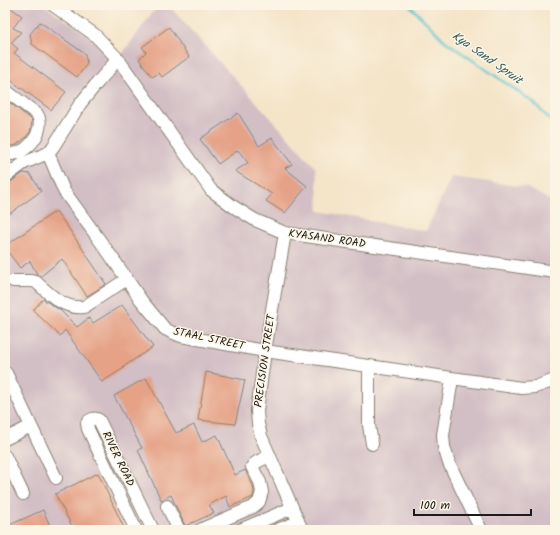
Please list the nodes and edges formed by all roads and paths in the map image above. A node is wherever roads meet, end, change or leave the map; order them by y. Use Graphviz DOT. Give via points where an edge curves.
graph roads {
  1 [pos="53,5"];
  2 [pos="118,59"];
  3 [pos="5,90"];
  4 [pos="32,142"];
  5 [pos="5,153"];
  6 [pos="48,153"];
  7 [pos="5,177"];
  8 [pos="285,233"];
  9 [pos="555,272"];
  10 [pos="127,279"];
  11 [pos="13,281"];
  12 [pos="265,351"];
  13 [pos="369,366"];
  14 [pos="6,373"];
  15 [pos="452,379"];
  16 [pos="555,380"];
  17 [pos="31,426"];
  18 [pos="5,439"];
  19 [pos="372,444"];
  20 [pos="5,456"];
  21 [pos="270,456"];
  22 [pos="56,478"];
  23 [pos="23,494"];
  24 [pos="168,506"];
  25 [pos="292,508"];
  26 [pos="220,526"];
  27 [pos="300,526"];
  28 [pos="136,530"];
  29 [pos="153,530"];
  30 [pos="179,530"];
  31 [pos="200,530"];
  32 [pos="240,530"];
  33 [pos="277,530"];
  34 [pos="481,530"];
  1 -- 2 [label="street, KYASAND ROAD" via="94,35"];
  2 -- 6 [label="street" via="80,104"];
  2 -- 8 [label="street, KYASAND ROAD" via="211,190 250,217"];
  3 -- 4 [label="street" via="40,119 39,130"];
  4 -- 5 [label="street" via="19,153"];
  4 -- 6 [label="street"];
  6 -- 7 [label="street" via="24,164"];
  6 -- 10 [label="street, STAAL STREET" via="64,191"];
  8 -- 9 [label="street, KYASAND ROAD"];
  8 -- 12 [label="street, PRECISION STREET"];
  10 -- 11 [label="street" via="79,308 61,302 36,282"];
  10 -- 12 [label="street, STAAL STREET" via="159,322 171,332"];
  12 -- 13 [label="street, STAAL STREET"];
  12 -- 21 [label="street, PRECISION STREET" via="257,411 258,424"];
  13 -- 15 [label="street, STAAL STREET"];
  13 -- 19 [label="street"];
  14 -- 17 [label="street"];
  15 -- 16 [label="street, STAAL STREET" via="521,388"];
  15 -- 34 [label="street" via="443,435 444,447"];
  17 -- 18 [label="street"];
  17 -- 22 [label="street"];
  20 -- 23 [label="street"];
  21 -- 25 [label="street, PRECISION STREET"];
  21 -- 26 [label="street" via="252,468 260,482 262,492 259,502"];
  24 -- 30 [label="street"];
  25 -- 27 [label="street, PRECISION STREET"];
  25 -- 32 [label="street"];
  26 -- 31 [label="street"];
  27 -- 33 [label="street"];
  28 -- 29 [label="street, RIVER ROAD" via="88,430 87,423 91,419 99,420"];
}
